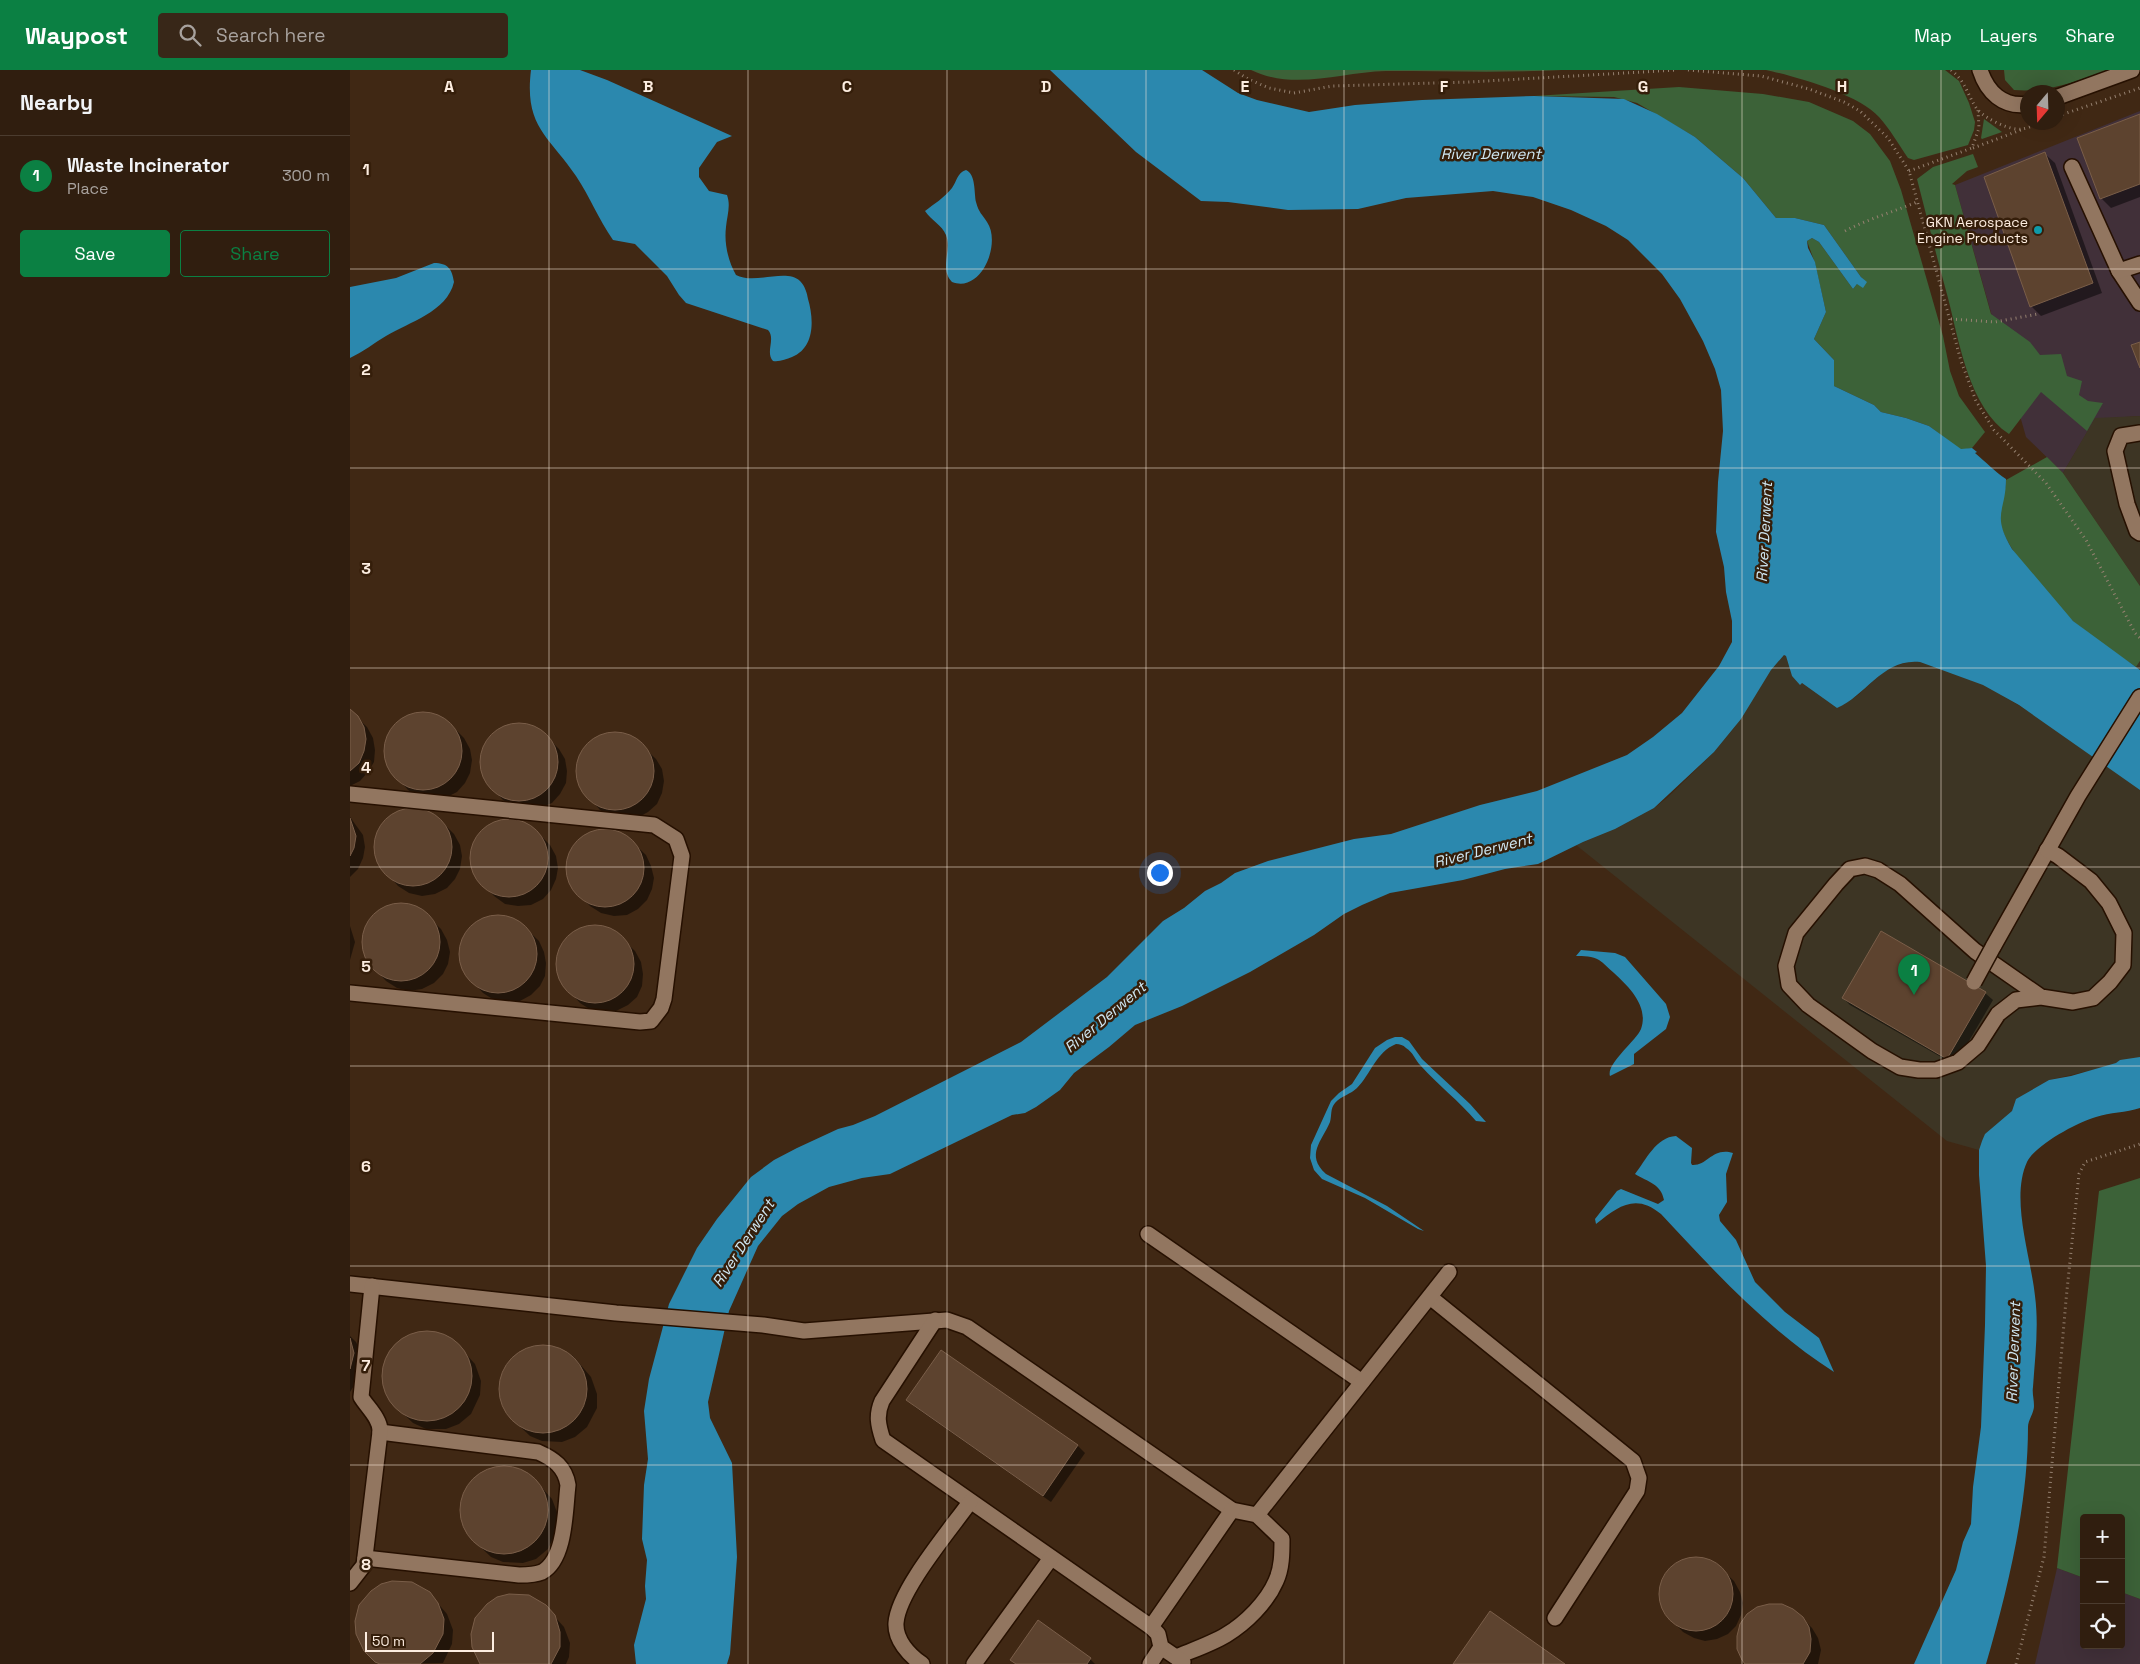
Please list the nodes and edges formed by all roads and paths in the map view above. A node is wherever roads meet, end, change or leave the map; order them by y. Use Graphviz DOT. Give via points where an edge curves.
graph roads {
  1 [pos="1234,70"];
  2 [pos="1677,70"];
  3 [pos="1688,70"];
  4 [pos="1980,70"];
  5 [pos="2132,70"];
  6 [pos="2140,88"];
  7 [pos="2065,94"];
  8 [pos="2020,105"];
  9 [pos="1978,110"];
  10 [pos="2065,114"];
  11 [pos="2020,130"];
  12 [pos="1972,148"];
  13 [pos="2072,167"];
  14 [pos="1909,171"];
  15 [pos="1917,202"];
  16 [pos="1844,231"];
  17 [pos="2140,264"];
  18 [pos="2119,271"];
  19 [pos="2140,302"];
  20 [pos="2038,314"];
  21 [pos="1950,319"];
  22 [pos="2140,433"];
  23 [pos="2140,533"];
  24 [pos="2140,638"];
  25 [pos="2140,697"];
  26 [pos="350,794"];
  27 [pos="2047,850"];
  28 [pos="1974,982"];
  29 [pos="350,993"];
  30 [pos="2041,998"];
  31 [pos="2140,1144"];
  32 [pos="1148,1234"];
  33 [pos="1449,1272"];
  34 [pos="350,1284"];
  35 [pos="372,1286"];
  36 [pos="1430,1297"];
  37 [pos="935,1320"];
  38 [pos="1362,1382"];
  39 [pos="350,1406"];
  40 [pos="368,1408"];
  41 [pos="380,1432"];
  42 [pos="970,1502"];
  43 [pos="1232,1510"];
  44 [pos="1257,1515"];
  45 [pos="365,1558"];
  46 [pos="1051,1558"];
  47 [pos="350,1583"];
  48 [pos="1555,1618"];
  49 [pos="1151,1627"];
  50 [pos="1161,1648"];
  51 [pos="1181,1661"];
  52 [pos="922,1664"];
  53 [pos="974,1664"];
  54 [pos="1150,1664"];
  55 [pos="2016,1664"];
  1 -- 2 [label="path" via="1269,88 1294,93 1332,86"];
  3 -- 14 [label="path" via="1761,76 1844,102 1875,123"];
  4 -- 8 [label="street" via="1988,89 2001,101"];
  5 -- 7 [label="street"];
  6 -- 10 [label="path"];
  9 -- 12 [label="path" via="1979,128"];
  11 -- 12 [label="path"];
  12 -- 14 [label="path"];
  13 -- 18 [label="street"];
  14 -- 15 [label="path"];
  15 -- 16 [label="path"];
  15 -- 21 [label="path"];
  17 -- 18 [label="street"];
  18 -- 19 [label="street"];
  20 -- 21 [label="path" via="1995,322"];
  21 -- 24 [label="path" via="1969,385 1984,416 2006,444 2046,483 2086,540"];
  22 -- 23 [label="street" via="2121,436 2115,451 2127,504"];
  25 -- 27 [label="street"];
  26 -- 29 [label="street" via="654,825 676,839 682,856 664,999 651,1021"];
  27 -- 28 [label="street, bridge"];
  27 -- 30 [label="street" via="2091,881 2109,903 2124,933 2123,965 2093,998 2073,1002"];
  30 -- 30 [label="street" via="2016,1000 1998,1014 1978,1045 1958,1062 1936,1070 1920,1070 1900,1067 1872,1051 1808,1005 1789,986 1786,966 1796,933 1850,869 1866,866 1900,884 1975,951"];
  31 -- 55 [label="path" via="2085,1162 2079,1174 2044,1557"];
  32 -- 38 [label="street"];
  33 -- 36 [label="street"];
  34 -- 35 [label="street"];
  35 -- 37 [label="street" via="804,1331"];
  35 -- 40 [label="street" via="361,1397"];
  36 -- 38 [label="street"];
  36 -- 48 [label="street" via="1633,1461 1639,1478 1637,1491"];
  37 -- 42 [label="street" via="882,1401 878,1425 882,1440"];
  37 -- 43 [label="street" via="947,1320 966,1327"];
  38 -- 44 [label="street"];
  39 -- 40 [label="street"];
  40 -- 41 [label="street" via="381,1427"];
  41 -- 45 [label="street"];
  41 -- 45 [label="street" via="538,1452 560,1466 567,1475 568,1485 560,1549 550,1566 542,1572 519,1575"];
  42 -- 46 [label="street"];
  42 -- 52 [label="street" via="909,1587 898,1612 896,1625 900,1641"];
  43 -- 44 [label="street"];
  43 -- 49 [label="street"];
  44 -- 51 [label="street" via="1282,1539 1277,1581 1249,1618"];
  45 -- 47 [label="street" via="364,1565"];
  46 -- 49 [label="street"];
  46 -- 53 [label="street"];
  49 -- 50 [label="street" via="1158,1634"];
  50 -- 51 [label="street"];
  50 -- 54 [label="street"];
}
